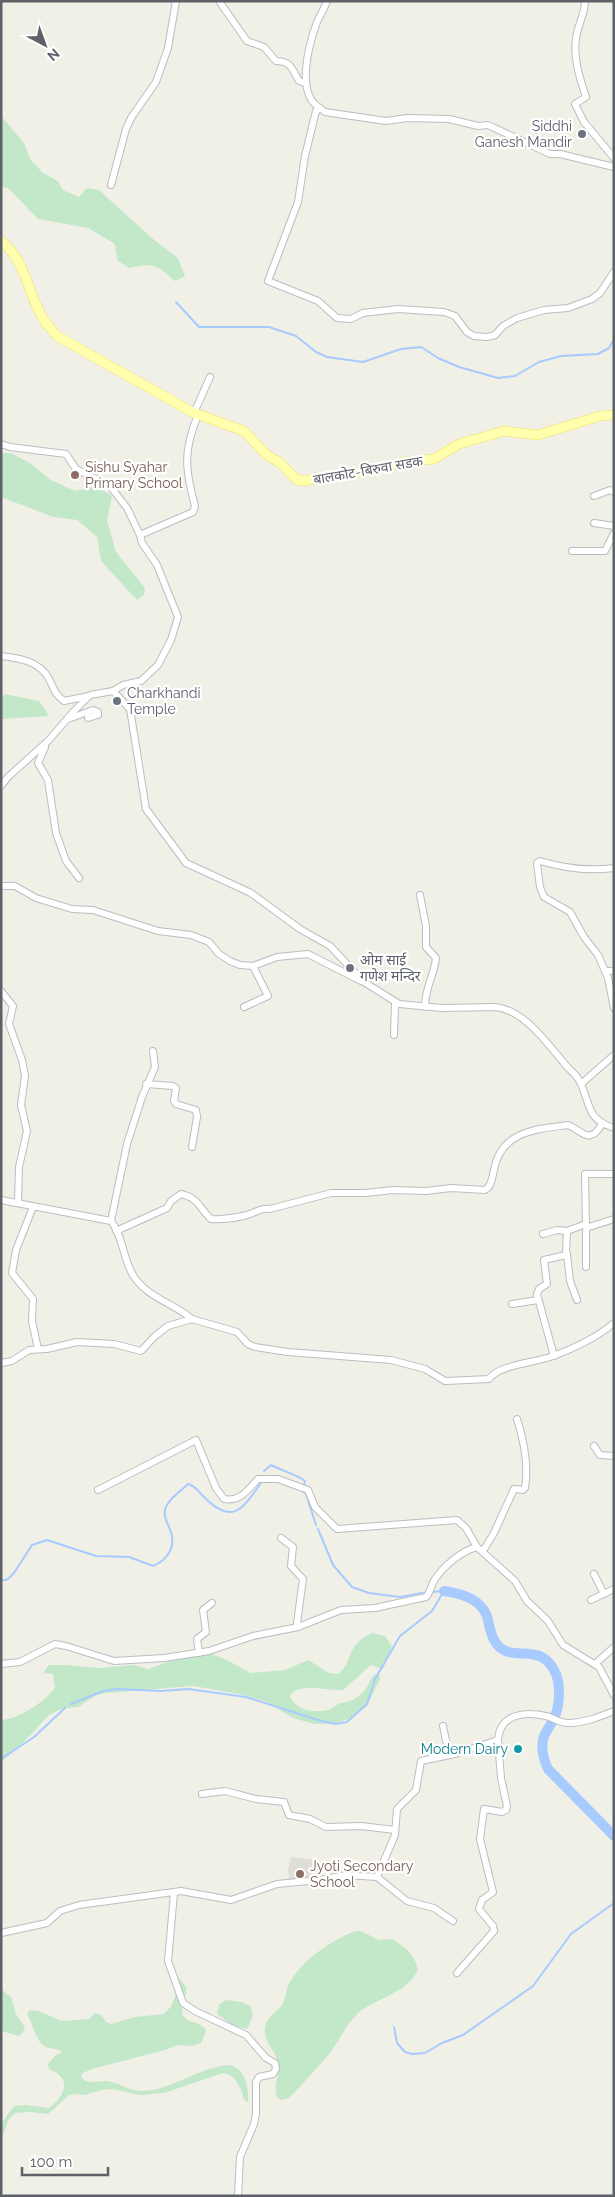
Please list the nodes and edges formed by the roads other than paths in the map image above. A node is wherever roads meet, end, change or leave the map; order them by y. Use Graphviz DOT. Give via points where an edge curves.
graph roads {
  1 [pos="176,1"];
  2 [pos="219,1"];
  3 [pos="327,1"];
  4 [pos="585,1"];
  5 [pos="305,83"];
  6 [pos="320,108"];
  7 [pos="614,158"];
  8 [pos="614,167"];
  9 [pos="112,185"];
  10 [pos="1,241"];
  11 [pos="614,272"];
  12 [pos="210,377"];
  13 [pos="196,414"];
  14 [pos="614,415"];
  15 [pos="1,444"];
  16 [pos="614,492"];
  17 [pos="594,496"];
  18 [pos="594,523"];
  19 [pos="614,526"];
  20 [pos="614,533"];
  21 [pos="140,535"];
  22 [pos="572,551"];
  23 [pos="1,656"];
  24 [pos="113,692"];
  25 [pos="90,695"];
  26 [pos="88,718"];
  27 [pos="67,719"];
  28 [pos="48,741"];
  29 [pos="1,786"];
  30 [pos="614,868"];
  31 [pos="79,878"];
  32 [pos="1,886"];
  33 [pos="420,895"];
  34 [pos="253,966"];
  35 [pos="605,971"];
  36 [pos="614,971"];
  37 [pos="364,982"];
  38 [pos="1,991"];
  39 [pos="395,1002"];
  40 [pos="244,1007"];
  41 [pos="425,1007"];
  42 [pos="614,1008"];
  43 [pos="394,1035"];
  44 [pos="153,1051"];
  45 [pos="614,1055"];
  46 [pos="146,1084"];
  47 [pos="581,1084"];
  48 [pos="602,1124"];
  49 [pos="614,1128"];
  50 [pos="192,1146"];
  51 [pos="614,1174"];
  52 [pos="1,1200"];
  53 [pos="18,1203"];
  54 [pos="33,1207"];
  55 [pos="614,1219"];
  56 [pos="111,1221"];
  57 [pos="587,1225"];
  58 [pos="116,1231"];
  59 [pos="567,1231"];
  60 [pos="543,1234"];
  61 [pos="567,1254"];
  62 [pos="586,1267"];
  63 [pos="538,1300"];
  64 [pos="577,1300"];
  65 [pos="512,1304"];
  66 [pos="192,1318"];
  67 [pos="614,1323"];
  68 [pos="38,1349"];
  69 [pos="554,1356"];
  70 [pos="1,1363"];
  71 [pos="517,1419"];
  72 [pos="594,1446"];
  73 [pos="614,1456"];
  74 [pos="98,1490"];
  75 [pos="280,1538"];
  76 [pos="480,1549"];
  77 [pos="594,1574"];
  78 [pos="614,1590"];
  79 [pos="604,1594"];
  80 [pos="591,1600"];
  81 [pos="212,1604"];
  82 [pos="298,1627"];
  83 [pos="614,1647"];
  84 [pos="199,1652"];
  85 [pos="1,1664"];
  86 [pos="595,1664"];
  87 [pos="614,1695"];
  88 [pos="614,1711"];
  89 [pos="443,1726"];
  90 [pos="498,1740"];
  91 [pos="449,1755"];
  92 [pos="202,1794"];
  93 [pos="395,1830"];
  94 [pos="377,1877"];
  95 [pos="174,1893"];
  96 [pos="453,1921"];
  97 [pos="1,1933"];
  98 [pos="457,1973"];
  99 [pos="238,2196"];
  1 -- 9 [label="street" via="168,48 156,82 126,129"];
  2 -- 5 [label="street" via="247,41 264,47 276,61 289,64 299,81"];
  3 -- 5 [label="street" via="308,52"];
  4 -- 7 [label="street" via="575,53 586,97 575,104 584,122"];
  5 -- 6 [label="street" via="314,104"];
  6 -- 8 [label="street" via="325,112 386,121 449,119 478,126 488,125 550,154"];
  6 -- 11 [label="street" via="315,114 305,156 296,210 268,281 318,301 337,318 351,319 398,309 444,312 455,316 467,332 487,337 517,318 544,310 568,308 592,299"];
  10 -- 13 [label="main road, बालकोट-बिरुवा सडक" via="17,258 39,311 57,336"];
  12 -- 13 [label="street"];
  13 -- 14 [label="main road, बालकोट-बिरुवा सडक" via="244,431 266,454 302,481 434,459 459,444 495,433 512,431 538,435 600,416"];
  13 -- 21 [label="street" via="186,452 194,512"];
  15 -- 21 [label="street" via="66,454 76,468 110,486 127,508"];
  16 -- 17 [label="street" via="610,490"];
  18 -- 19 [label="street"];
  20 -- 22 [label="street" via="605,551"];
  21 -- 24 [label="street" via="157,565 178,617 158,665 141,681 123,685"];
  23 -- 25 [label="street" via="22,659 40,667 64,701"];
  24 -- 25 [label="street"];
  24 -- 37 [label="street" via="130,709 146,809 186,863 251,892 300,929 330,946"];
  25 -- 27 [label="street"];
  26 -- 27 [label="street" via="98,715 98,712 92,710"];
  27 -- 28 [label="street"];
  28 -- 29 [label="street"];
  28 -- 31 [label="street" via="38,763 48,780 56,833 66,861"];
  30 -- 35 [label="street" via="595,870 538,863 544,898 570,912"];
  32 -- 34 [label="street" via="15,886 36,898 72,909 93,910 158,931 191,935 209,942 230,961"];
  33 -- 41 [label="street" via="426,926 424,942 436,958 435,969 426,987"];
  34 -- 37 [label="street" via="277,958 308,954"];
  34 -- 40 [label="street" via="268,996"];
  35 -- 36 [label="street"];
  35 -- 42 [label="street"];
  37 -- 39 [label="street"];
  38 -- 53 [label="street" via="13,1006 9,1024 25,1076 21,1105 27,1131 19,1167"];
  39 -- 41 [label="street"];
  39 -- 43 [label="street"];
  41 -- 47 [label="street" via="496,1007 508,1010 537,1032"];
  44 -- 46 [label="street" via="155,1066"];
  45 -- 47 [label="street"];
  46 -- 50 [label="street" via="173,1086 176,1088 176,1104 196,1110"];
  46 -- 56 [label="street" via="128,1144"];
  47 -- 48 [label="street" via="594,1117"];
  48 -- 49 [label="street"];
  48 -- 58 [label="street" via="593,1135 580,1133 568,1124 527,1131 500,1152 489,1188 485,1190 451,1188 331,1193 225,1220 211,1219 201,1204 181,1194 159,1212"];
  51 -- 57 [label="street" via="585,1174"];
  52 -- 53 [label="street"];
  53 -- 54 [label="street"];
  54 -- 56 [label="street"];
  54 -- 68 [label="street" via="16,1250 12,1273 33,1299 32,1321"];
  55 -- 57 [label="street"];
  56 -- 58 [label="street"];
  57 -- 59 [label="street"];
  57 -- 62 [label="street"];
  58 -- 66 [label="street" via="138,1282 154,1296"];
  59 -- 60 [label="street"];
  59 -- 61 [label="street"];
  61 -- 63 [label="street" via="544,1260 547,1284 537,1291"];
  61 -- 64 [label="street" via="570,1281"];
  63 -- 65 [label="street"];
  63 -- 69 [label="street"];
  66 -- 68 [label="street" via="168,1326 141,1351 114,1344 77,1342"];
  66 -- 69 [label="street" via="237,1332 255,1347 391,1360 418,1366 444,1380 455,1382 489,1379 497,1370"];
  67 -- 69 [label="street" via="590,1340"];
  68 -- 70 [label="street"];
  71 -- 76 [label="street" via="524,1450 525,1488 514,1489 494,1533"];
  72 -- 73 [label="street" via="600,1455"];
  74 -- 76 [label="street" via="196,1440 216,1488 224,1499 233,1500 247,1492 258,1479 278,1479 308,1490 315,1507 337,1529 457,1520"];
  75 -- 82 [label="street" via="294,1547 291,1564 303,1579"];
  76 -- 82 [label="street" via="464,1553 448,1564 423,1598 376,1608 341,1610"];
  76 -- 86 [label="street" via="515,1581 527,1601 545,1616 563,1645"];
  77 -- 79 [label="street"];
  78 -- 79 [label="street"];
  79 -- 80 [label="street"];
  81 -- 84 [label="street" via="203,1610 206,1632 197,1640"];
  82 -- 84 [label="street"];
  83 -- 86 [label="street"];
  84 -- 85 [label="street" via="114,1661 55,1644 20,1662"];
  86 -- 87 [label="street"];
  88 -- 90 [label="street" via="582,1722 558,1721 535,1714 518,1716 505,1720"];
  89 -- 91 [label="street"];
  90 -- 91 [label="street"];
  90 -- 98 [label="street" via="501,1778 508,1806 502,1812 484,1809 480,1839 493,1892 482,1900 479,1909 494,1931"];
  91 -- 93 [label="street" via="421,1761 416,1790 397,1809"];
  92 -- 93 [label="street" via="225,1791 284,1802 289,1815 310,1819 326,1827 361,1826"];
  93 -- 94 [label="street"];
  94 -- 95 [label="street" via="346,1875 277,1884 231,1900 181,1891"];
  94 -- 96 [label="street" via="407,1901 434,1908"];
  95 -- 97 [label="street" via="79,1905 60,1911 48,1923"];
  95 -- 99 [label="street" via="168,1961 183,2003 242,2032 266,2058 275,2063 276,2069 272,2074 259,2076 256,2082 256,2114 240,2157"];
}
